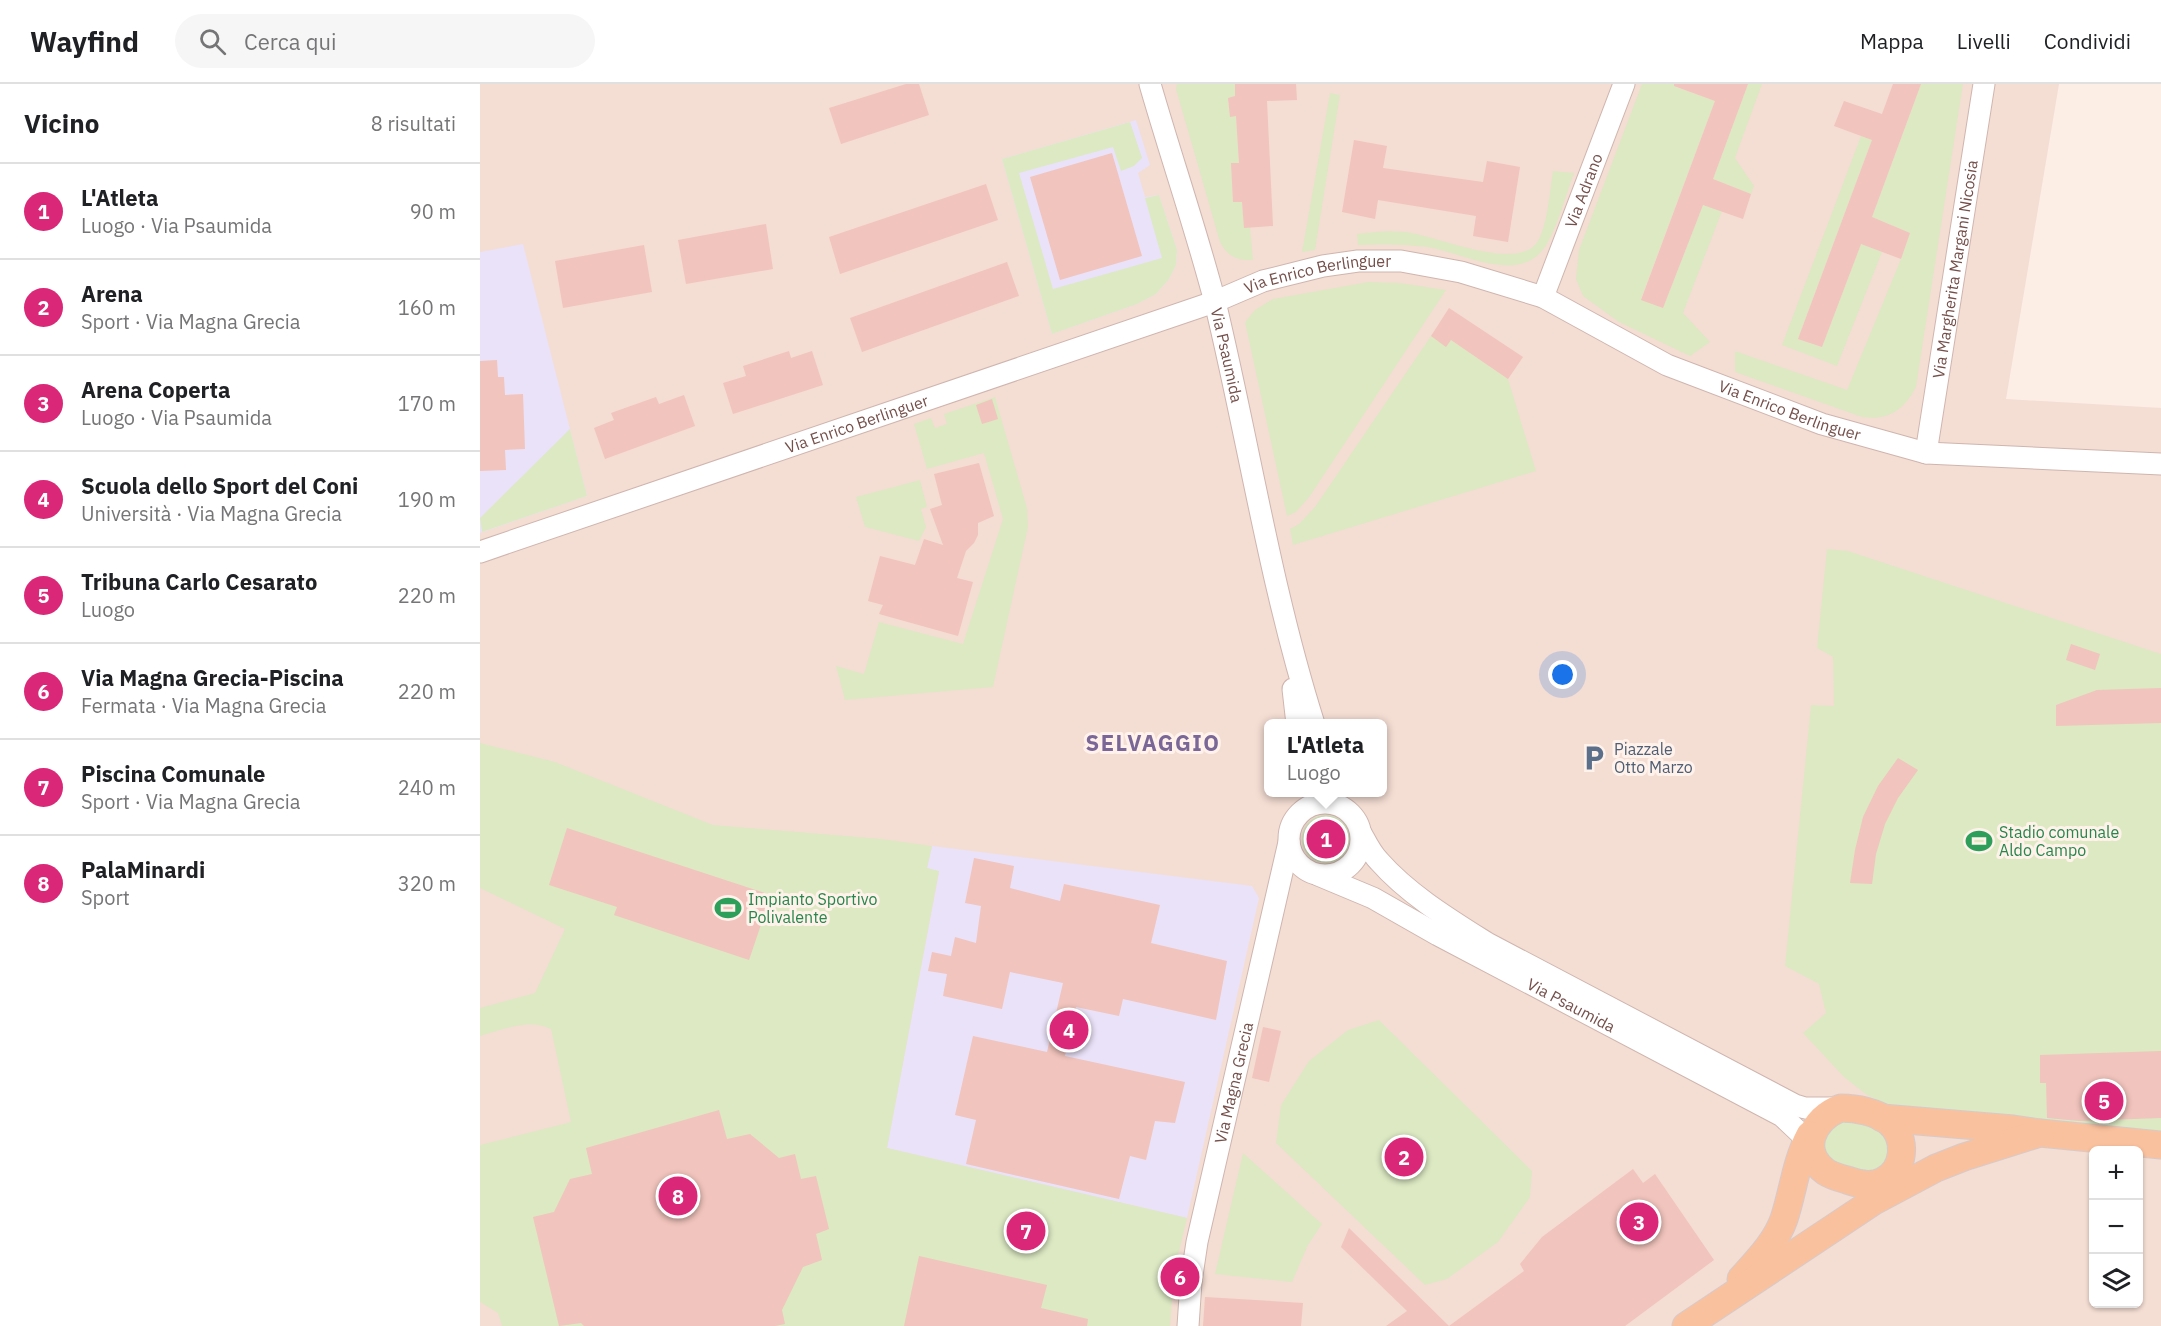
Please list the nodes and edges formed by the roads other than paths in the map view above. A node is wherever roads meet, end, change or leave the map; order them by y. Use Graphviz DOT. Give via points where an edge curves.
graph roads {
  1 [pos="1150,84"];
  2 [pos="1624,84"];
  3 [pos="1984,84"];
  4 [pos="1543,297"];
  5 [pos="1214,302"];
  6 [pos="1926,453"];
  7 [pos="2161,464"];
  8 [pos="480,552"];
  9 [pos="1287,632"];
  10 [pos="1297,719"];
  11 [pos="1313,719"];
  12 [pos="1345,797"];
  13 [pos="1301,803"];
  14 [pos="1358,826"];
  15 [pos="1289,843"];
  16 [pos="1318,874"];
  17 [pos="1841,1108"];
  18 [pos="1882,1118"];
  19 [pos="2040,1134"];
  20 [pos="1811,1141"];
  21 [pos="2161,1145"];
  22 [pos="1886,1186"];
  23 [pos="1717,1305"];
  24 [pos="1188,1326"];
  25 [pos="1686,1326"];
  1 -- 5 [label="street, Via Psaumida"];
  2 -- 4 [label="street, Via Adrano"];
  3 -- 6 [label="street, Via Margherita Margani Nicosia"];
  4 -- 5 [label="street, Via Enrico Berlinguer" via="1461,272 1401,261 1358,261 1263,281"];
  4 -- 6 [label="street, Via Enrico Berlinguer" via="1668,365 1822,424"];
  5 -- 8 [label="street, Via Enrico Berlinguer"];
  5 -- 9 [label="street, Via Psaumida"];
  6 -- 7 [label="street, Via Enrico Berlinguer"];
  9 -- 10 [label="street"];
  9 -- 11 [label="street"];
  12 -- 14 [label="street, Via Psaumida"];
  13 -- 14 [label="street" via="1339,805"];
  13 -- 15 [label="street"];
  14 -- 16 [label="street" via="1361,843 1353,861 1338,873"];
  14 -- 17 [label="street, Via Psaumida" via="1378,861 1443,915 1487,943 1795,1105"];
  15 -- 16 [label="street" via="1298,863"];
  15 -- 24 [label="street, Via Magna Grecia" via="1197,1242"];
  16 -- 20 [label="street, Via Psaumida" via="1372,898 1782,1116"];
  17 -- 18 [label="main road"];
  17 -- 20 [label="main road" via="1820,1119"];
  18 -- 19 [label="main road"];
  18 -- 22 [label="main road" via="1894,1128 1901,1143 1900,1161"];
  19 -- 21 [label="main road"];
  19 -- 22 [label="main road"];
  20 -- 22 [label="main road" via="1816,1163 1825,1172 1853,1183"];
  20 -- 23 [label="main road" via="1783,1222 1762,1256"];
  22 -- 23 [label="main road"];
  23 -- 25 [label="main road"];
}
